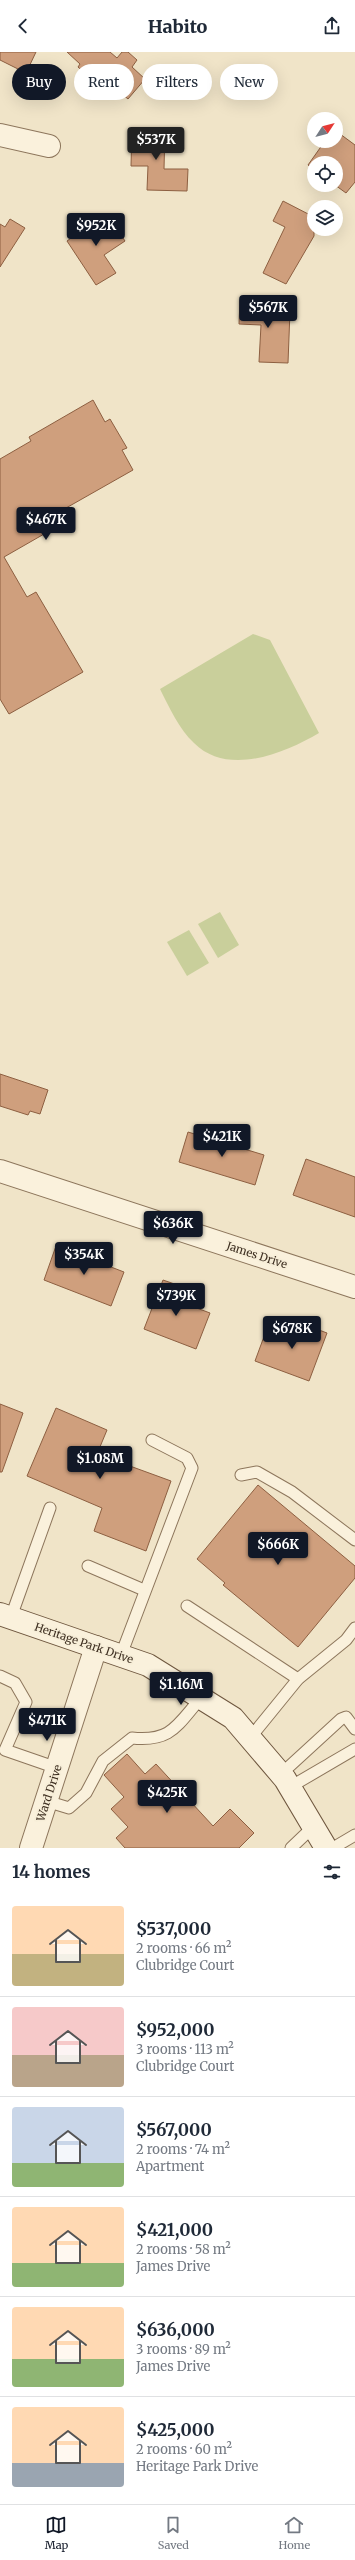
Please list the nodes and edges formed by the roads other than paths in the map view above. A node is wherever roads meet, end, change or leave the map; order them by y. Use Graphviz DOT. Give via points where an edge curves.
graph roads {
  1 [pos="0,135"];
  2 [pos="48,146"];
  3 [pos="0,1171"];
  4 [pos="355,1287"];
  5 [pos="152,1440"];
  6 [pos="241,1475"];
  7 [pos="50,1508"];
  8 [pos="355,1540"];
  9 [pos="88,1566"];
  10 [pos="144,1590"];
  11 [pos="187,1606"];
  12 [pos="6,1616"];
  13 [pos="355,1628"];
  14 [pos="96,1647"];
  15 [pos="121,1655"];
  16 [pos="0,1676"];
  17 [pos="298,1679"];
  18 [pos="201,1698"];
  19 [pos="355,1729"];
  20 [pos="250,1738"];
  21 [pos="355,1749"];
  22 [pos="3,1754"];
  23 [pos="57,1768"];
  24 [pos="285,1780"];
  25 [pos="46,1801"];
  26 [pos="314,1827"];
  27 [pos="355,1835"];
  28 [pos="31,1848"];
  29 [pos="291,1848"];
  30 [pos="326,1848"];
  31 [pos="333,1848"];
  1 -- 2 [label="street"];
  3 -- 4 [label="street, James Drive"];
  5 -- 10 [label="lane" via="187,1458 192,1468"];
  6 -- 8 [label="lane" via="257,1472 292,1492"];
  7 -- 12 [label="lane"];
  9 -- 10 [label="lane"];
  10 -- 15 [label="lane"];
  11 -- 17 [label="lane"];
  12 -- 14 [label="street, Heritage Park Drive"];
  13 -- 17 [label="lane" via="346,1640"];
  14 -- 15 [label="street, Heritage Park Drive"];
  14 -- 23 [label="street, Ward Drive"];
  15 -- 18 [label="street, Heritage Park Drive" via="148,1665"];
  16 -- 22 [label="lane" via="15,1683 26,1702"];
  17 -- 20 [label="lane"];
  18 -- 20 [label="street, Heritage Park Drive" via="233,1718"];
  18 -- 25 [label="lane" via="169,1734 150,1740 132,1738 103,1761 86,1793 68,1808"];
  19 -- 24 [label="lane" via="346,1717 341,1719"];
  20 -- 24 [label="street, Heritage Park Drive"];
  21 -- 24 [label="lane"];
  22 -- 23 [label="lane"];
  23 -- 25 [label="street, Ward Drive"];
  24 -- 26 [label="street, Heritage Park Drive"];
  25 -- 28 [label="street, Ward Drive"];
  26 -- 29 [label="lane"];
  26 -- 30 [label="street, Heritage Park Drive"];
  27 -- 31 [label="lane"];
}
